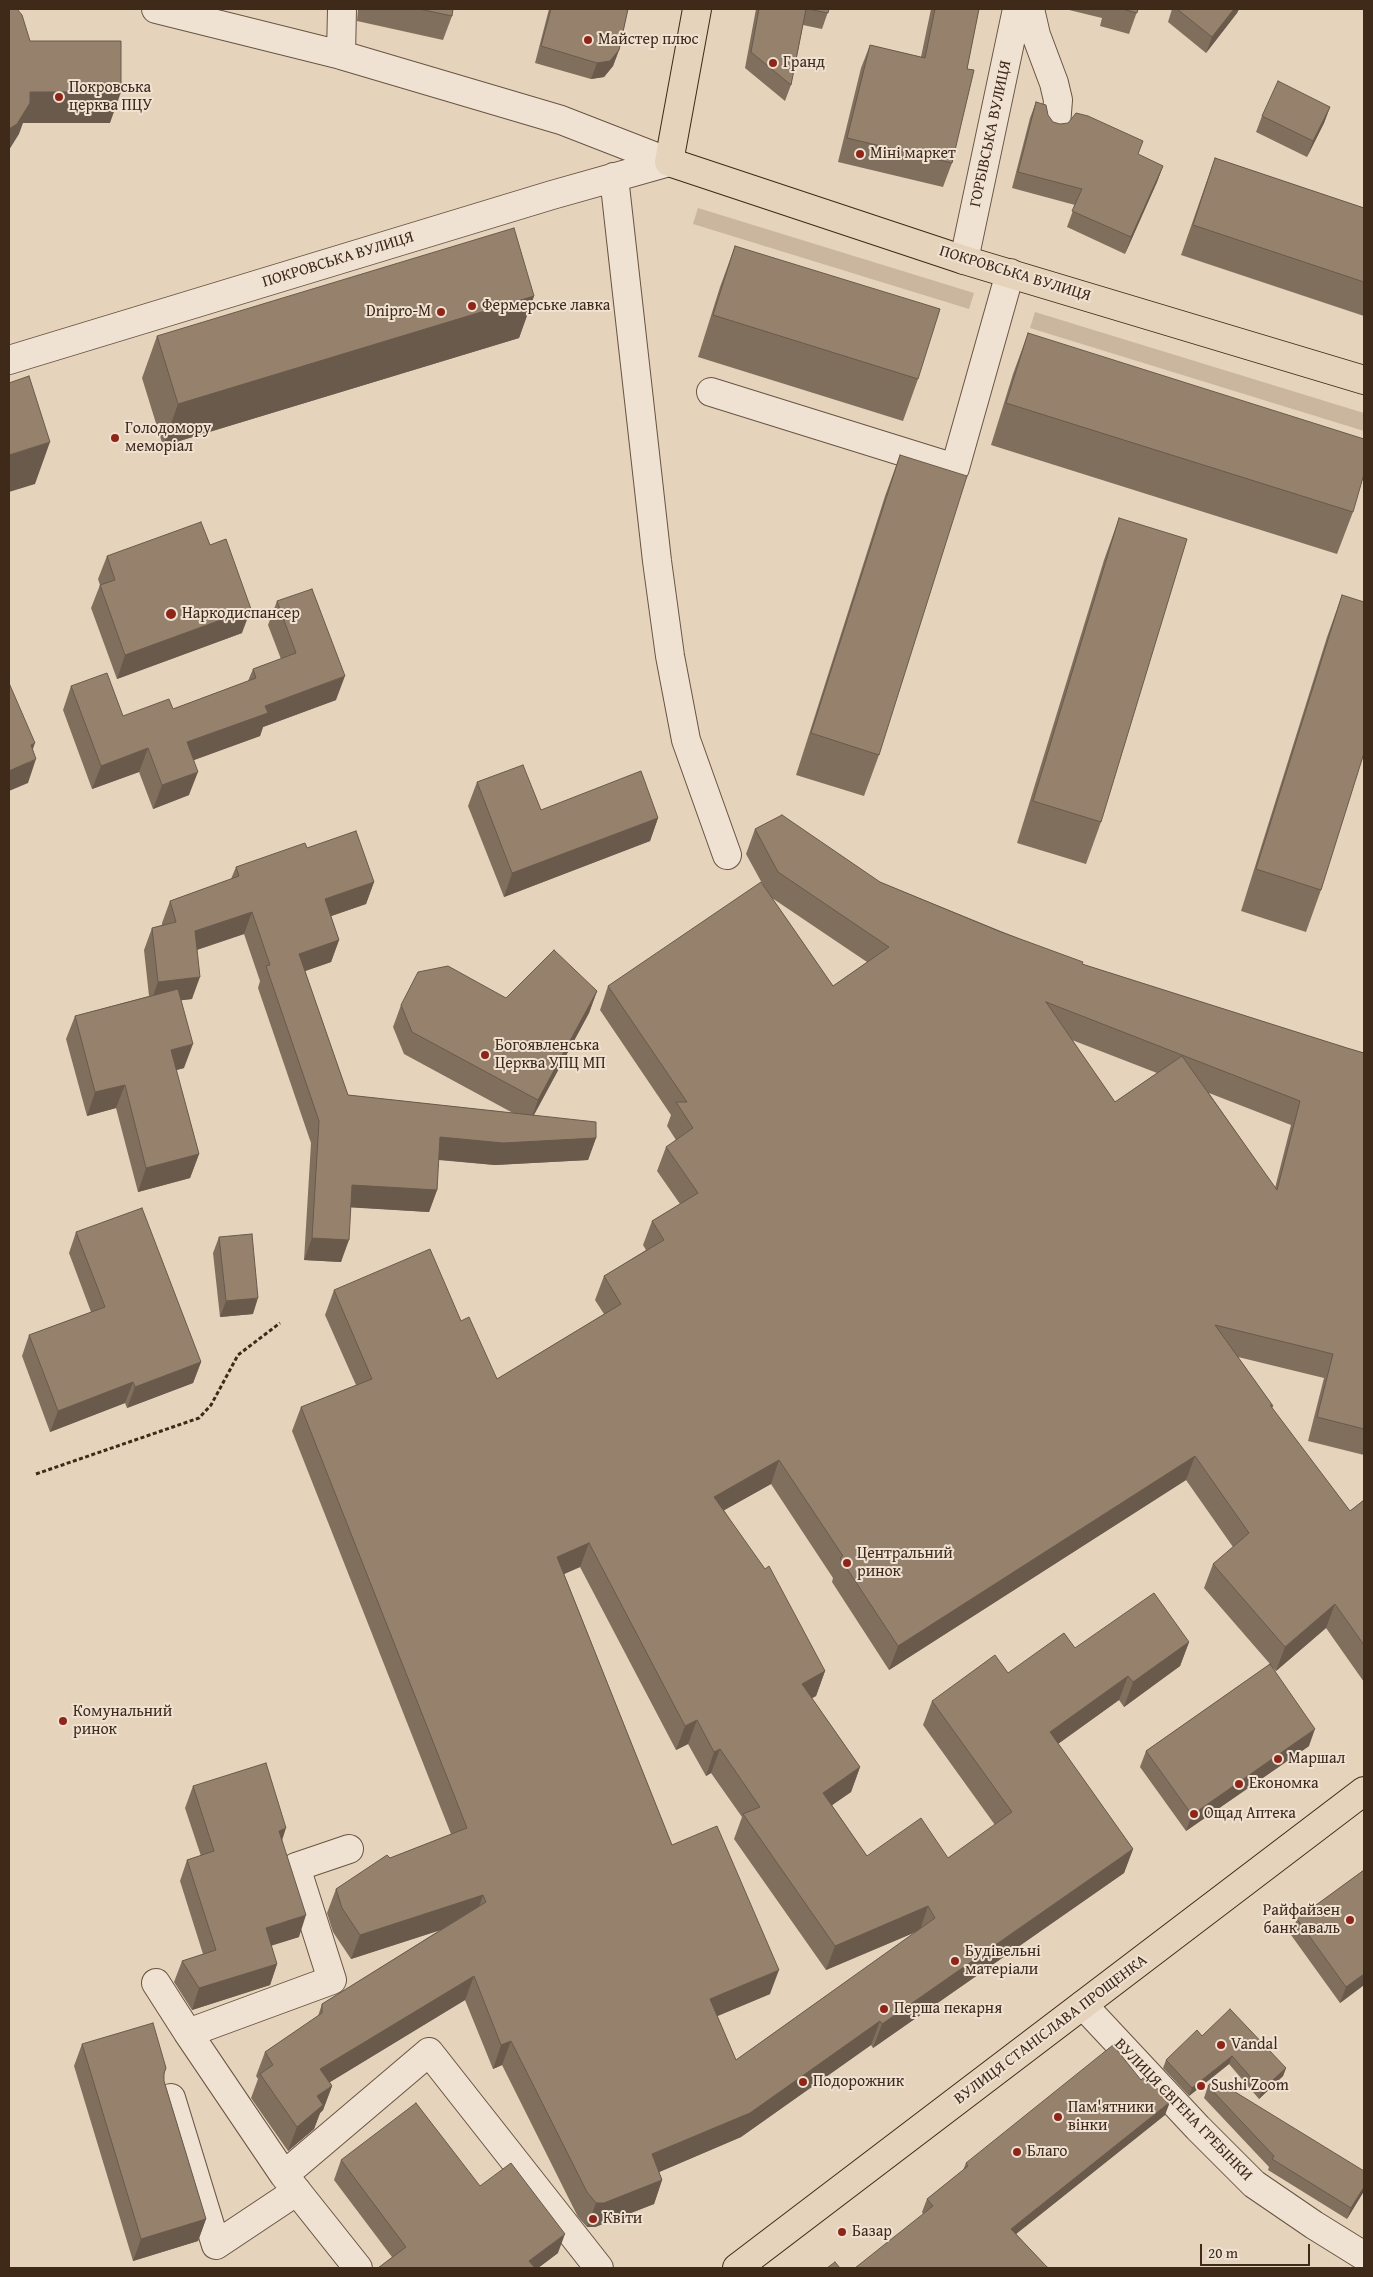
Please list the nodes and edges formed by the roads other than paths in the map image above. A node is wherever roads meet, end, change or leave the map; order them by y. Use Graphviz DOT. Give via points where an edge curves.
graph roads {
  1 [pos="156,9"];
  2 [pos="342,9"];
  3 [pos="697,9"];
  4 [pos="1018,9"];
  5 [pos="1030,9"];
  6 [pos="341,55"];
  7 [pos="1056,126"];
  8 [pos="669,162"];
  9 [pos="614,177"];
  10 [pos="964,260"];
  11 [pos="1010,273"];
  12 [pos="9,360"];
  13 [pos="1364,380"];
  14 [pos="711,392"];
  15 [pos="727,855"];
  16 [pos="1364,1791"];
  17 [pos="350,1849"];
  18 [pos="156,1983"];
  19 [pos="1083,2006"];
  20 [pos="188,2033"];
  21 [pos="171,2098"];
  22 [pos="290,2183"];
  23 [pos="1364,2256"];
  24 [pos="358,2268"];
  25 [pos="600,2268"];
  26 [pos="737,2268"];
  1 -- 6 [label="street, ПОКРОВСЬКА ВУЛИЦЯ"];
  2 -- 6 [label="street"];
  3 -- 8 [label="main road"];
  4 -- 10 [label="street, ГОРБІВСЬКА ВУЛИЦЯ"];
  5 -- 7 [label="street" via="1058,100"];
  6 -- 8 [label="street, ПОКРОВСЬКА ВУЛИЦЯ" via="561,120"];
  8 -- 9 [label="street, ПОКРОВСЬКА ВУЛИЦЯ"];
  8 -- 10 [label="main road, ПОКРОВСЬКА ВУЛИЦЯ"];
  9 -- 12 [label="street, ПОКРОВСЬКА ВУЛИЦЯ"];
  9 -- 15 [label="street" via="670,656 686,740"];
  10 -- 11 [label="main road, ПОКРОВСЬКА ВУЛИЦЯ"];
  11 -- 13 [label="main road, ПОКРОВСЬКА ВУЛИЦЯ"];
  11 -- 14 [label="street" via="955,468"];
  16 -- 19 [label="main road, ВУЛИЦЯ СТАНІСЛАВА ПРОЩЕНКА"];
  17 -- 20 [label="street" via="296,1867 332,1980"];
  18 -- 20 [label="street"];
  19 -- 23 [label="street, ВУЛИЦЯ ЄВГЕНА ГРЕБІНКИ" via="1254,2184"];
  19 -- 26 [label="main road, ВУЛИЦЯ СТАНІСЛАВА ПРОЩЕНКА"];
  20 -- 22 [label="street"];
  21 -- 22 [label="street" via="216,2245"];
  22 -- 24 [label="street"];
  22 -- 25 [label="street" via="429,2052"];
}
